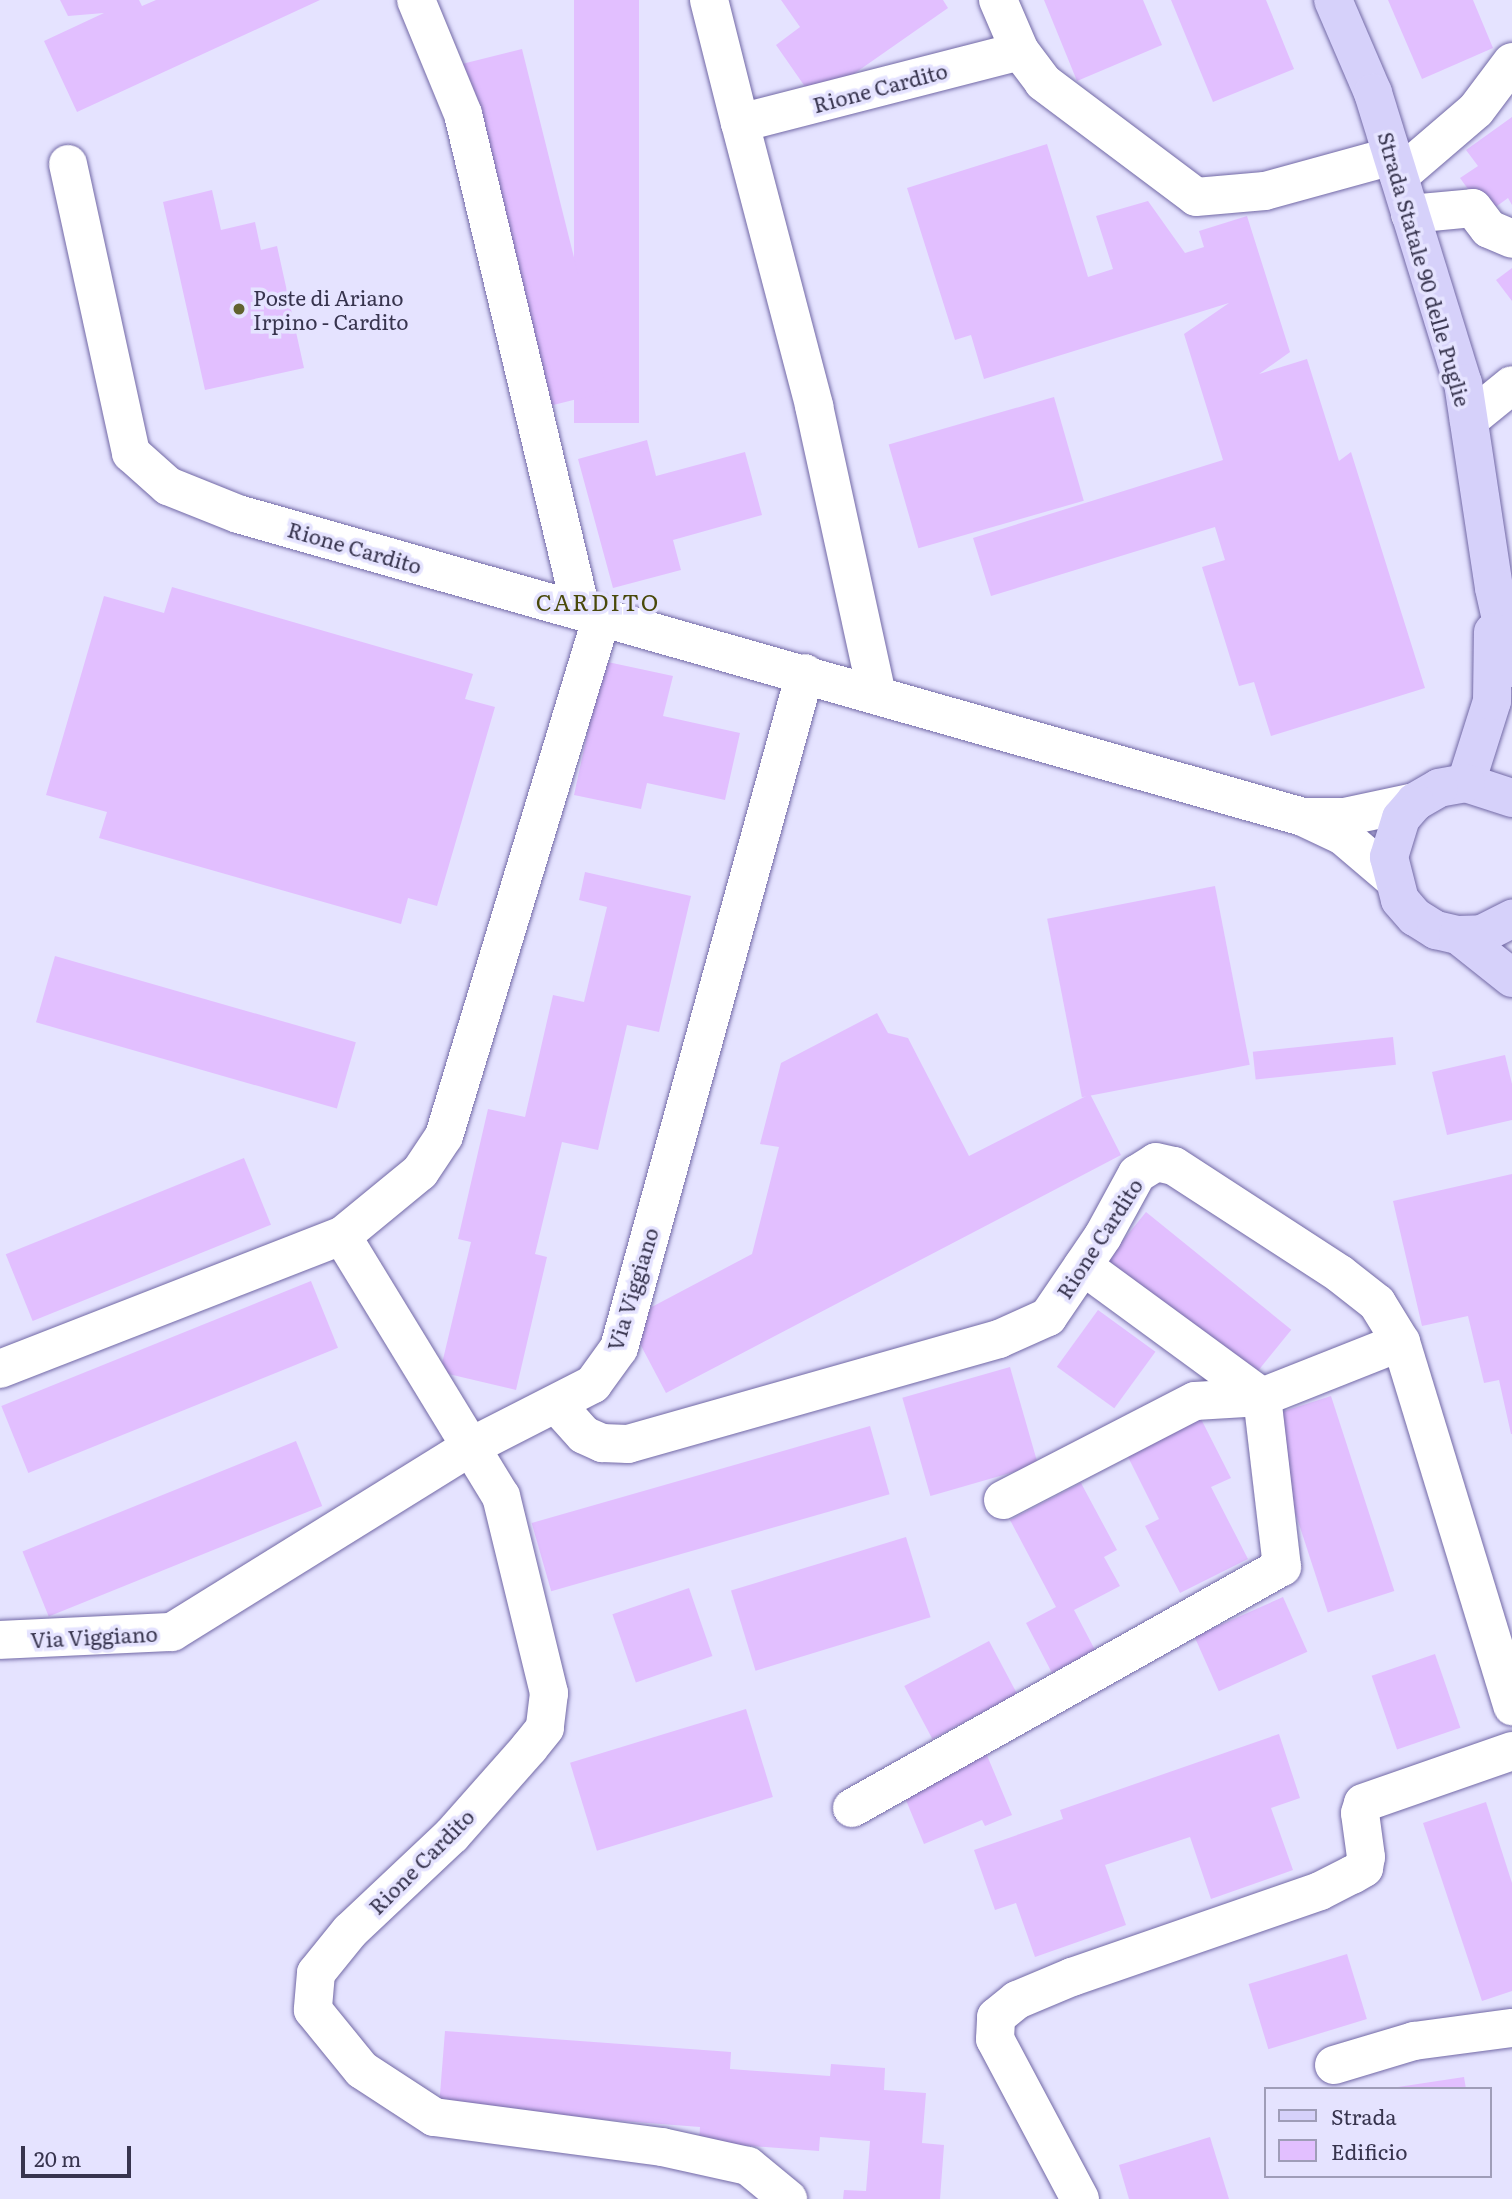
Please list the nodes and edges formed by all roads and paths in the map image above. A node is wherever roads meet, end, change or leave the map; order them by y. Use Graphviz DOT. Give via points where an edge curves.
graph roads {
  1 [pos="416,0"];
  2 [pos="709,0"];
  3 [pos="998,0"];
  4 [pos="1333,0"];
  5 [pos="1020,51"];
  6 [pos="1512,62"];
  7 [pos="740,123"];
  8 [pos="68,164"];
  9 [pos="1395,166"];
  10 [pos="1410,215"];
  11 [pos="1512,239"];
  12 [pos="1512,385"];
  13 [pos="1469,420"];
  14 [pos="1494,588"];
  15 [pos="592,613"];
  16 [pos="1512,668"];
  17 [pos="805,673"];
  18 [pos="877,694"];
  19 [pos="1466,783"];
  20 [pos="1512,798"];
  21 [pos="1415,802"];
  22 [pos="1303,817"];
  23 [pos="1391,877"];
  24 [pos="1512,919"];
  25 [pos="1458,935"];
  26 [pos="1512,978"];
  27 [pos="342,1236"];
  28 [pos="1083,1266"];
  29 [pos="1401,1342"];
  30 [pos="0,1369"];
  31 [pos="1262,1397"];
  32 [pos="556,1405"];
  33 [pos="472,1446"];
  34 [pos="1003,1500"];
  35 [pos="0,1640"];
  36 [pos="1512,1706"];
  37 [pos="1512,1751"];
  38 [pos="852,1808"];
  39 [pos="1512,2028"];
  40 [pos="1334,2065"];
  41 [pos="788,2199"];
  42 [pos="1080,2199"];
  1 -- 15 [label="street" via="463,114"];
  2 -- 7 [label="street"];
  3 -- 5 [label="street"];
  4 -- 9 [label="main road, Strada Statale 90 delle Puglie" via="1373,93"];
  5 -- 7 [label="street, Rione Cardito"];
  5 -- 9 [label="street" via="1043,82 1196,197 1265,191"];
  6 -- 9 [label="street" via="1476,110"];
  7 -- 18 [label="street" via="814,406"];
  8 -- 15 [label="street, Rione Cardito" via="131,453 159,478 238,514"];
  9 -- 10 [label="main road, Strada Statale 90 delle Puglie"];
  10 -- 11 [label="street" via="1473,208 1489,229"];
  10 -- 13 [label="main road, Strada Statale 90 delle Puglie" via="1463,383"];
  12 -- 13 [label="street"];
  13 -- 14 [label="main road, Strada Statale 90 delle Puglie"];
  14 -- 16 [label="main road, Strada Statale 90 delle Puglie"];
  14 -- 19 [label="main road, Strada Statale 90 delle Puglie" via="1492,701"];
  15 -- 17 [label="street, Rione Cardito"];
  15 -- 27 [label="street" via="443,1136 420,1172"];
  17 -- 18 [label="street, Rione Cardito"];
  17 -- 32 [label="street, Via Viggiano" via="619,1348 593,1384"];
  18 -- 22 [label="street, Rione Cardito"];
  19 -- 20 [label="main road"];
  19 -- 21 [label="main road" via="1439,788"];
  21 -- 22 [label="street, Rione Cardito" via="1345,817"];
  21 -- 23 [label="main road" via="1392,837"];
  22 -- 23 [label="street, Rione Cardito" via="1343,836"];
  23 -- 25 [label="main road" via="1400,900 1415,917 1436,930"];
  24 -- 25 [label="main road" via="1482,934"];
  25 -- 26 [label="main road"];
  27 -- 30 [label="street"];
  27 -- 33 [label="street, Rione Cardito"];
  28 -- 29 [label="street, Rione Cardito" via="1137,1174 1156,1162 1174,1166 1349,1281 1377,1303"];
  28 -- 31 [label="street"];
  28 -- 32 [label="street, Rione Cardito" via="1048,1317 999,1339 628,1444 602,1443 584,1435"];
  29 -- 31 [label="street"];
  29 -- 36 [label="street, Rione Cardito"];
  31 -- 34 [label="street" via="1195,1401"];
  31 -- 38 [label="street" via="1282,1567"];
  32 -- 33 [label="street, Via Viggiano"];
  33 -- 35 [label="street, Via Viggiano" via="172,1632"];
  33 -- 41 [label="street, Rione Cardito" via="501,1496 544,1659 549,1693 545,1728 452,1835 350,1931 316,1973 313,2010 362,2070 434,2118 662,2147 748,2166"];
  37 -- 42 [label="street" via="1363,1803 1364,1868 1352,1875 1320,1891 1061,1982 1017,2000 996,2017 995,2039"];
  39 -- 40 [label="street" via="1414,2041"];
}
